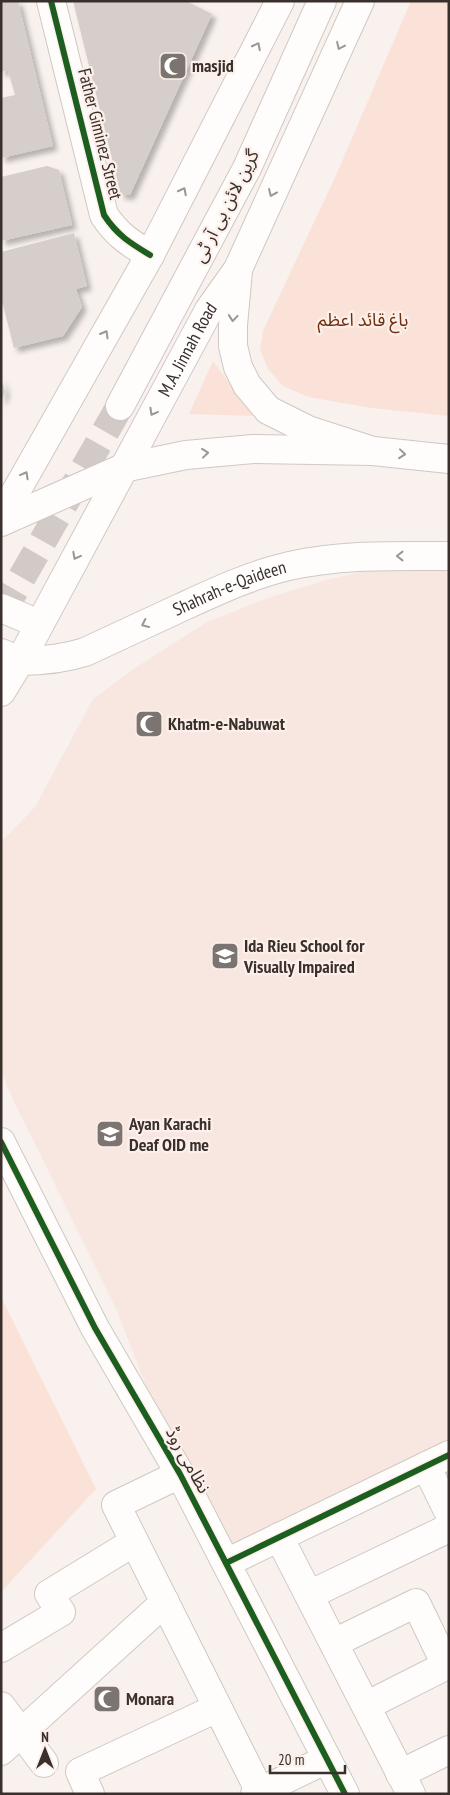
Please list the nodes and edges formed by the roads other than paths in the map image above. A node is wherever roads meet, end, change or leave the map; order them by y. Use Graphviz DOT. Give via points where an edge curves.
graph roads {
  1 [pos="51,1"];
  2 [pos="280,1"];
  3 [pos="322,1"];
  4 [pos="360,1"];
  5 [pos="150,255"];
  6 [pos="238,269"];
  7 [pos="120,406"];
  8 [pos="373,451"];
  9 [pos="449,458"];
  10 [pos="123,468"];
  11 [pos="1,518"];
  12 [pos="1,522"];
  13 [pos="449,556"];
  14 [pos="1,608"];
  15 [pos="39,624"];
  16 [pos="11,657"];
  17 [pos="1,692"];
  18 [pos="1,1142"];
  19 [pos="437,1460"];
  20 [pos="180,1474"];
  21 [pos="449,1513"];
  22 [pos="449,1528"];
  23 [pos="279,1537"];
  24 [pos="134,1542"];
  25 [pos="226,1563"];
  26 [pos="309,1595"];
  27 [pos="165,1602"];
  28 [pos="334,1643"];
  29 [pos="1,1648"];
  30 [pos="448,1664"];
  31 [pos="1,1706"];
  32 [pos="366,1706"];
  33 [pos="217,1708"];
  34 [pos="22,1733"];
  35 [pos="449,1750"];
  36 [pos="1,1751"];
  37 [pos="327,1759"];
  38 [pos="44,1763"];
  39 [pos="406,1784"];
  40 [pos="264,1791"];
  41 [pos="90,1794"];
  42 [pos="345,1794"];
  1 -- 5 [label="main road, Father Giminez Street" via="104,215 125,240"];
  5 -- 2 [label="main road, one-way"];
  3 -- 7 [label="main road, گرین لائن بی آر ٹی" via="247,168"];
  4 -- 6 [label="main road, M.A. Jinnah Road, one-way"];
  11 -- 5 [label="main road, one-way"];
  6 -- 8 [label="main road, one-way" via="233,346 247,385 268,410 308,430"];
  6 -- 10 [label="main road, M.A. Jinnah Road, one-way" via="209,310"];
  8 -- 9 [label="main road, one-way"];
  10 -- 8 [label="main road, one-way" via="223,451"];
  10 -- 12 [label="main road"];
  10 -- 15 [label="main road, M.A. Jinnah Road, one-way"];
  13 -- 16 [label="main road, Shahrah-e-Qaideen, one-way" via="374,556 326,559 289,566 213,593 85,652 44,661"];
  14 -- 15 [label="main road"];
  15 -- 16 [label="main road, M.A. Jinnah Road"];
  16 -- 17 [label="main road, M.A. Jinnah Road"];
  18 -- 20 [label="main road, نظامی روڈ" via="95,1328"];
  19 -- 21 [label="main road"];
  19 -- 23 [label="main road"];
  20 -- 24 [label="main road" via="116,1505"];
  20 -- 25 [label="main road, نظامی روڈ"];
  22 -- 26 [label="main road"];
  23 -- 25 [label="main road"];
  23 -- 26 [label="main road"];
  24 -- 27 [label="main road"];
  24 -- 29 [label="main road" via="49,1594 61,1612"];
  25 -- 37 [label="main road, نظامی روڈ"];
  26 -- 28 [label="main road"];
  27 -- 33 [label="main road"];
  27 -- 34 [label="main road"];
  28 -- 30 [label="main road" via="416,1603"];
  28 -- 32 [label="main road"];
  30 -- 32 [label="main road"];
  31 -- 34 [label="main road"];
  32 -- 39 [label="main road"];
  33 -- 40 [label="main road"];
  33 -- 41 [label="main road" via="80,1772"];
  34 -- 36 [label="main road"];
  34 -- 38 [label="main road"];
  35 -- 39 [label="main road"];
  37 -- 40 [label="main road"];
  37 -- 42 [label="main road, نظامی روڈ"];
}
